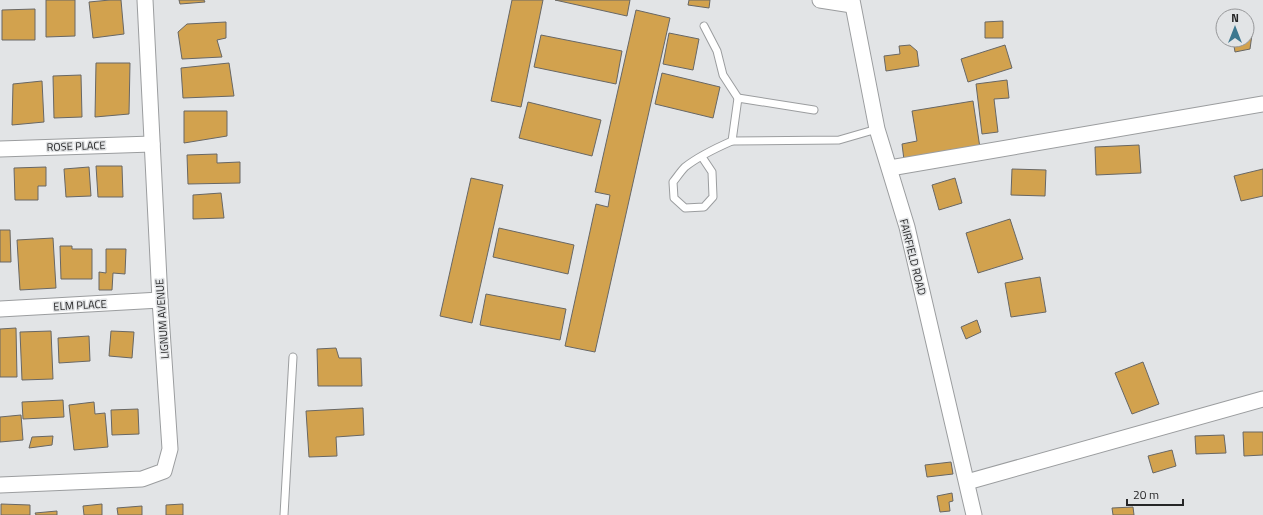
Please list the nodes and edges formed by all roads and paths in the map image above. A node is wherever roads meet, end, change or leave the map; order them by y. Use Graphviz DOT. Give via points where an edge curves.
graph roads {
  1 [pos="144,0"];
  2 [pos="820,0"];
  3 [pos="852,3"];
  4 [pos="704,26"];
  5 [pos="738,98"];
  6 [pos="1263,104"];
  7 [pos="814,110"];
  8 [pos="877,129"];
  9 [pos="732,141"];
  10 [pos="152,144"];
  11 [pos="0,149"];
  12 [pos="702,157"];
  13 [pos="890,168"];
  14 [pos="160,300"];
  15 [pos="0,309"];
  16 [pos="293,357"];
  17 [pos="1263,399"];
  18 [pos="967,482"];
  19 [pos="0,486"];
  20 [pos="284,515"];
  21 [pos="974,515"];
  1 -- 10 [label="street, LIGNUM AVENUE"];
  2 -- 3 [label="street"];
  3 -- 8 [label="street, FAIRFIELD ROAD"];
  4 -- 5 [label="lane" via="717,52 723,75"];
  5 -- 7 [label="lane"];
  5 -- 9 [label="lane"];
  6 -- 13 [label="street"];
  8 -- 9 [label="lane" via="839,140"];
  8 -- 13 [label="street, FAIRFIELD ROAD"];
  9 -- 12 [label="lane"];
  10 -- 11 [label="street, ROSE PLACE"];
  10 -- 14 [label="street, LIGNUM AVENUE"];
  12 -- 12 [label="lane" via="685,168 673,182 674,198 685,208 704,207 713,197 712,172"];
  13 -- 18 [label="street, FAIRFIELD ROAD" via="907,227"];
  14 -- 15 [label="street, ELM PLACE"];
  14 -- 19 [label="street, LIGNUM AVENUE" via="170,449 164,471 142,479"];
  16 -- 20 [label="lane"];
  17 -- 18 [label="street"];
  18 -- 21 [label="street, FAIRFIELD ROAD"];
}
